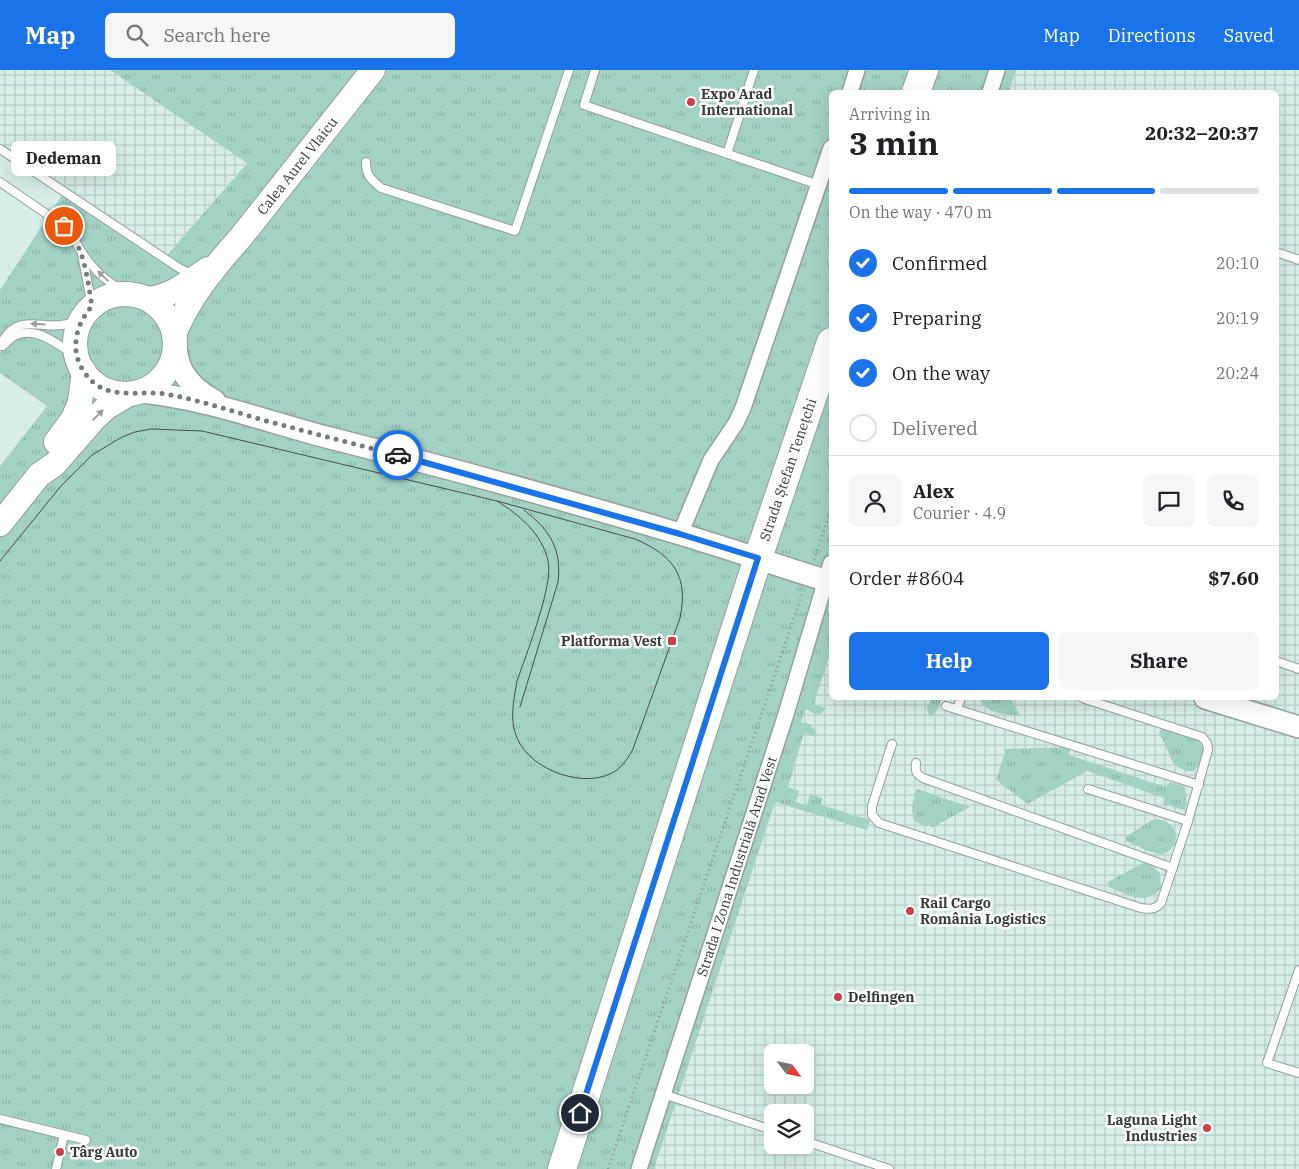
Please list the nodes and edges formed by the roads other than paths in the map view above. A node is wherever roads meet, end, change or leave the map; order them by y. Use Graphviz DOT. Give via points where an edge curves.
graph roads {
  1 [pos="373,70"];
  2 [pos="569,70"];
  3 [pos="596,70"];
  4 [pos="754,70"];
  5 [pos="857,70"];
  6 [pos="924,70"];
  7 [pos="997,70"];
  8 [pos="851,90"];
  9 [pos="917,90"];
  10 [pos="991,90"];
  11 [pos="0,149"];
  12 [pos="727,154"];
  13 [pos="829,154"];
  14 [pos="366,162"];
  15 [pos="0,182"];
  16 [pos="819,185"];
  17 [pos="81,252"];
  18 [pos="1279,253"];
  19 [pos="1299,260"];
  20 [pos="219,261"];
  21 [pos="197,277"];
  22 [pos="139,296"];
  23 [pos="88,311"];
  24 [pos="175,340"];
  25 [pos="0,347"];
  26 [pos="829,348"];
  27 [pos="80,364"];
  28 [pos="134,393"];
  29 [pos="235,412"];
  30 [pos="39,475"];
  31 [pos="0,524"];
  32 [pos="680,534"];
  33 [pos="758,558"];
  34 [pos="824,575"];
  35 [pos="1279,662"];
  36 [pos="1299,669"];
  37 [pos="960,700"];
  38 [pos="1088,700"];
  39 [pos="1211,700"];
  40 [pos="946,706"];
  41 [pos="957,709"];
  42 [pos="1299,727"];
  43 [pos="892,744"];
  44 [pos="916,763"];
  45 [pos="1199,785"];
  46 [pos="1088,789"];
  47 [pos="1188,821"];
  48 [pos="1173,868"];
  49 [pos="1299,970"];
  50 [pos="1299,1073"];
  51 [pos="663,1094"];
  52 [pos="0,1119"];
  53 [pos="764,1127"];
  54 [pos="64,1135"];
  55 [pos="86,1140"];
  56 [pos="814,1144"];
  57 [pos="56,1169"];
  58 [pos="562,1169"];
  59 [pos="639,1169"];
  60 [pos="889,1169"];
  1 -- 20 [label="main road, Calea Aurel Vlaicu"];
  2 -- 14 [label="lane" via="515,231 381,188 366,171"];
  3 -- 12 [label="lane" via="584,105"];
  4 -- 12 [label="lane"];
  5 -- 8 [label="street"];
  6 -- 9 [label="highway"];
  7 -- 10 [label="street"];
  11 -- 21 [label="lane"];
  12 -- 16 [label="lane"];
  13 -- 16 [label="street"];
  15 -- 17 [label="lane" via="64,226 73,234"];
  16 -- 32 [label="street" via="743,408 711,460"];
  22 -- 17 [label="lane, one-way" via="117,288"];
  17 -- 23 [label="lane"];
  18 -- 19 [label="lane"];
  20 -- 21 [label="main road, Calea Aurel Vlaicu"];
  20 -- 24 [label="main road, Calea Aurel Vlaicu" via="181,318"];
  21 -- 22 [label="main road, Calea Aurel Vlaicu" via="162,297"];
  22 -- 23 [label="main road, Calea Aurel Vlaicu" via="113,295"];
  22 -- 24 [label="main road" via="158,306 167,316"];
  23 -- 25 [label="lane, one-way" via="70,324 31,323 11,330"];
  23 -- 27 [label="main road, Calea Aurel Vlaicu" via="76,336"];
  24 -- 28 [label="main road, Calea Aurel Vlaicu" via="172,362 164,375 153,385"];
  24 -- 29 [label="street" via="182,369 192,382 205,396"];
  25 -- 27 [label="lane" via="14,336 28,332 50,338"];
  26 -- 33 [label="highway, Strada Ștefan Tenețchi"];
  27 -- 28 [label="main road" via="96,384 112,392"];
  27 -- 30 [label="main road, Calea Aurel Vlaicu" via="80,402 73,419 45,457"];
  28 -- 29 [label="street" via="168,394"];
  30 -- 28 [label="main road, Calea Aurel Vlaicu, one-way" via="55,464 107,407"];
  29 -- 32 [label="street"];
  30 -- 31 [label="main road, Calea Aurel Vlaicu"];
  32 -- 33 [label="street"];
  33 -- 34 [label="street"];
  33 -- 58 [label="highway, Strada Ștefan Tenețchi"];
  34 -- 51 [label="street, Strada I Zona Industrială Arad Vest" via="783,723"];
  35 -- 36 [label="lane"];
  37 -- 41 [label="lane"];
  38 -- 45 [label="lane" via="1202,738 1208,750"];
  39 -- 42 [label="street"];
  40 -- 41 [label="lane"];
  41 -- 45 [label="lane"];
  43 -- 48 [label="lane" via="872,806 872,815 879,823 1150,909 1161,903"];
  44 -- 48 [label="lane" via="915,770 923,778"];
  45 -- 47 [label="lane"];
  46 -- 47 [label="lane"];
  47 -- 48 [label="lane"];
  49 -- 50 [label="lane" via="1266,1063"];
  51 -- 53 [label="lane"];
  51 -- 59 [label="street, Strada I Zona Industrială Arad Vest"];
  52 -- 54 [label="lane"];
  54 -- 55 [label="lane"];
  54 -- 57 [label="lane"];
  56 -- 60 [label="lane"];
}
